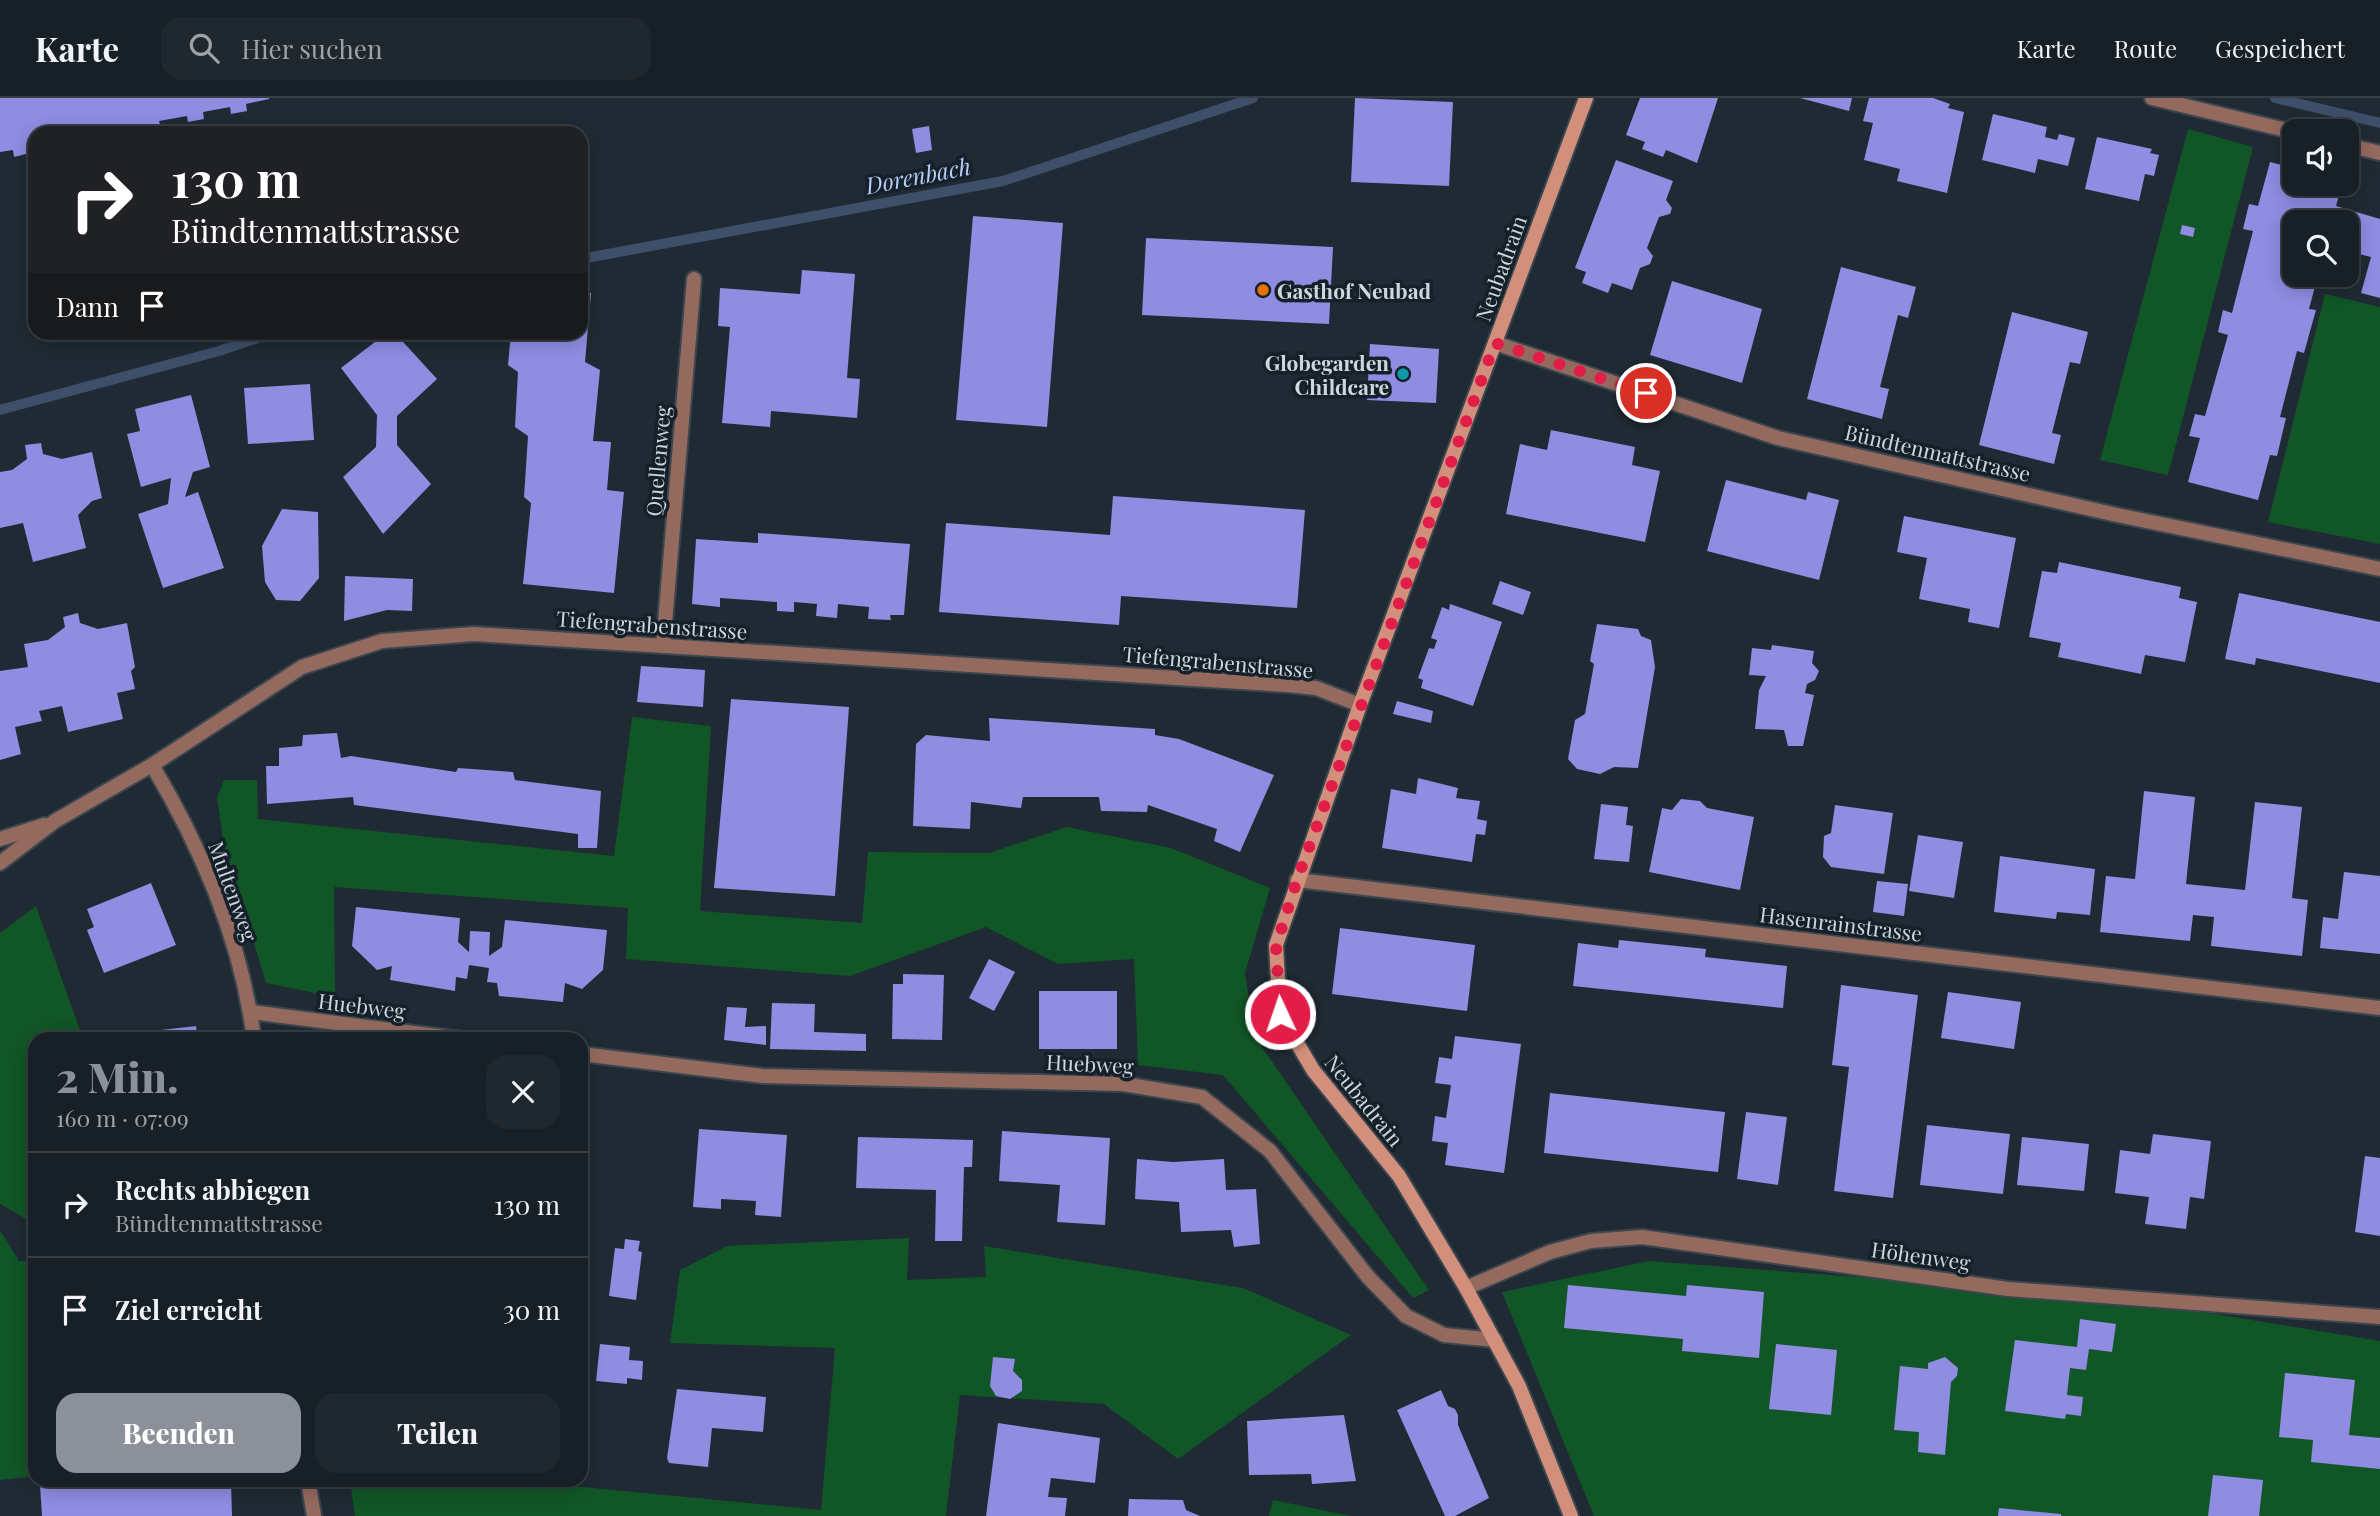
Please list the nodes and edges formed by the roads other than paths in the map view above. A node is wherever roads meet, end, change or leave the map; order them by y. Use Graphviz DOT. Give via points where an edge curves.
graph roads {
  1 [pos="1586,98"];
  2 [pos="2152,98"];
  3 [pos="2282,129"];
  4 [pos="2359,148"];
  5 [pos="2380,153"];
  6 [pos="694,279"];
  7 [pos="1495,343"];
  8 [pos="2380,569"];
  9 [pos="663,646"];
  10 [pos="1360,705"];
  11 [pos="152,765"];
  12 [pos="55,821"];
  13 [pos="0,839"];
  14 [pos="0,863"];
  15 [pos="1297,880"];
  16 [pos="2380,1009"];
  17 [pos="251,1012"];
  18 [pos="253,1032"];
  19 [pos="407,1032"];
  20 [pos="588,1055"];
  21 [pos="1466,1288"];
  22 [pos="2380,1317"];
  23 [pos="1495,1340"];
  24 [pos="309,1487"];
  25 [pos="314,1516"];
  26 [pos="1571,1516"];
  1 -- 7 [label="street, Neubadrain"];
  2 -- 3 [label="street"];
  4 -- 5 [label="street"];
  6 -- 9 [label="street, Quellenweg"];
  7 -- 8 [label="street, Bündtenmattstrasse" via="1779,438"];
  7 -- 10 [label="street, Neubadrain"];
  9 -- 10 [label="street, Tiefengrabenstrasse" via="1288,685 1316,688"];
  9 -- 11 [label="street, Tiefengrabenstrasse" via="474,634 382,641 302,667"];
  10 -- 15 [label="street, Neubadrain"];
  11 -- 12 [label="street, Tiefengrabenstrasse"];
  11 -- 17 [label="street, Multenweg" via="186,822 222,906"];
  12 -- 13 [label="street"];
  12 -- 14 [label="street, Tiefengrabenstrasse"];
  15 -- 16 [label="street, Hasenrainstrasse"];
  15 -- 21 [label="street, Neubadrain" via="1276,946 1280,1014 1313,1070 1399,1176"];
  17 -- 18 [label="street, Multenweg"];
  17 -- 19 [label="street, Huebweg"];
  20 -- 23 [label="street, Huebweg" via="763,1076 1123,1084 1202,1097 1270,1151 1368,1277 1406,1315 1444,1335"];
  21 -- 22 [label="street, Höhenweg" via="1550,1252 1591,1241 1642,1237 2008,1289"];
  21 -- 23 [label="street, Neubadrain"];
  23 -- 26 [label="street, Neubadrain" via="1519,1386"];
  24 -- 25 [label="street"];
}
